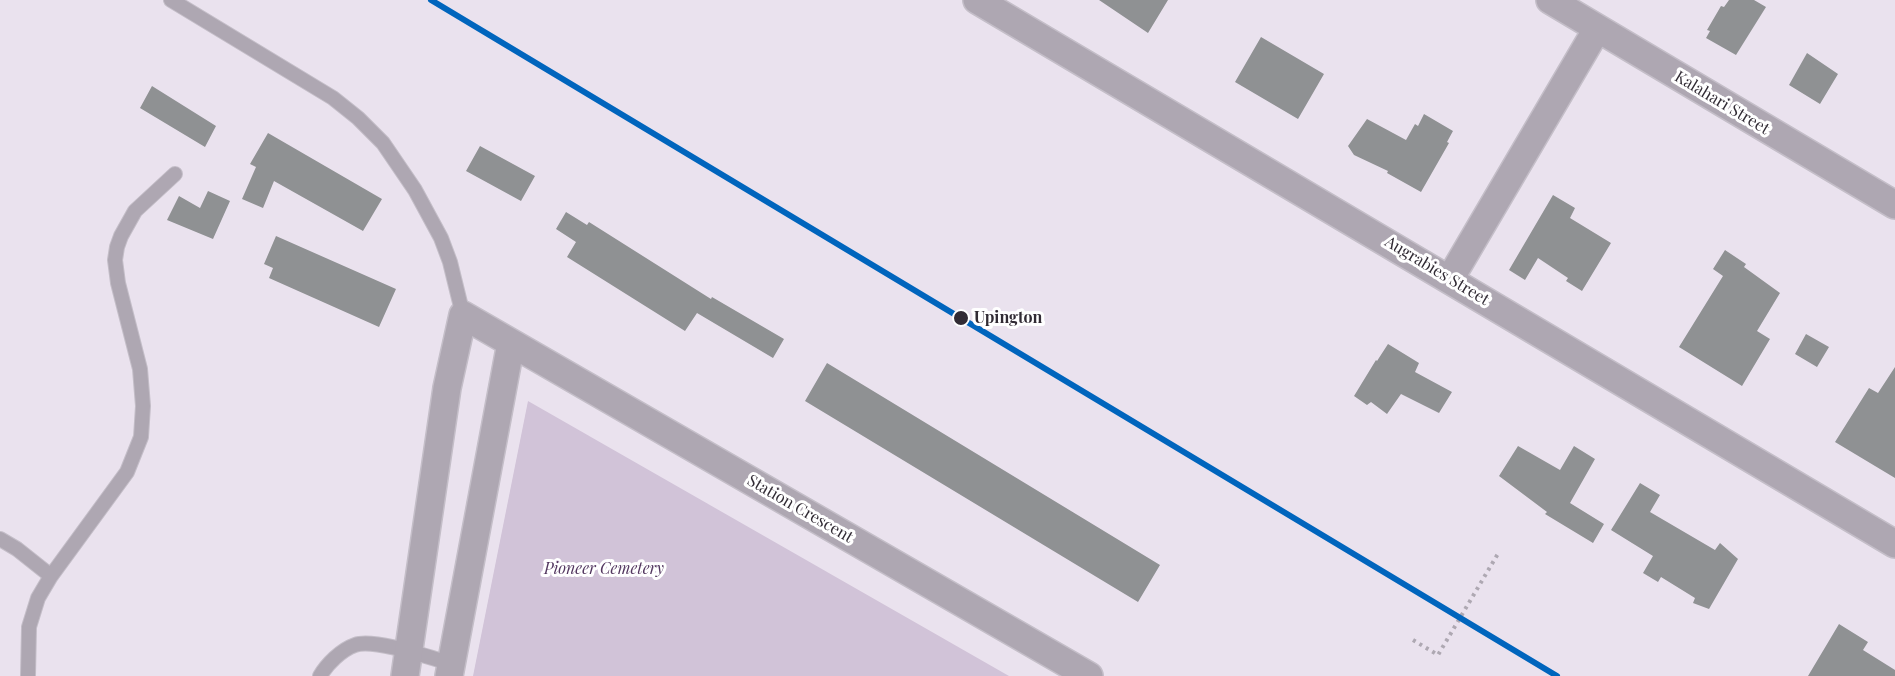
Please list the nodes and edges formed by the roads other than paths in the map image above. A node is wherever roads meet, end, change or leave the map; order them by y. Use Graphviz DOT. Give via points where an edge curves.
graph roads {
  1 [pos="171,0"];
  2 [pos="977,0"];
  3 [pos="1550,0"];
  4 [pos="1598,29"];
  5 [pos="175,174"];
  6 [pos="1895,205"];
  7 [pos="1450,279"];
  8 [pos="463,315"];
  9 [pos="511,343"];
  10 [pos="0,538"];
  11 [pos="1895,544"];
  12 [pos="51,576"];
  13 [pos="406,664"];
  14 [pos="451,670"];
  15 [pos="28,676"];
  16 [pos="320,676"];
  17 [pos="1089,676"];
  1 -- 8 [label="lane" via="333,98 383,143 441,238"];
  2 -- 7 [label="street, Augrabies Street"];
  3 -- 4 [label="street, Kalahari Street"];
  4 -- 6 [label="street, Kalahari Street"];
  4 -- 7 [label="street"];
  5 -- 12 [label="lane" via="135,211 116,253 118,283 140,369 141,437 127,472"];
  7 -- 11 [label="street, Augrabies Street"];
  8 -- 9 [label="street, Station Crescent"];
  8 -- 13 [label="street" via="447,388"];
  9 -- 14 [label="street"];
  9 -- 17 [label="street, Station Crescent"];
  10 -- 12 [label="lane"];
  12 -- 15 [label="lane" via="31,616"];
  13 -- 14 [label="lane"];
  13 -- 16 [label="lane" via="375,644 364,643 342,651"];
}
